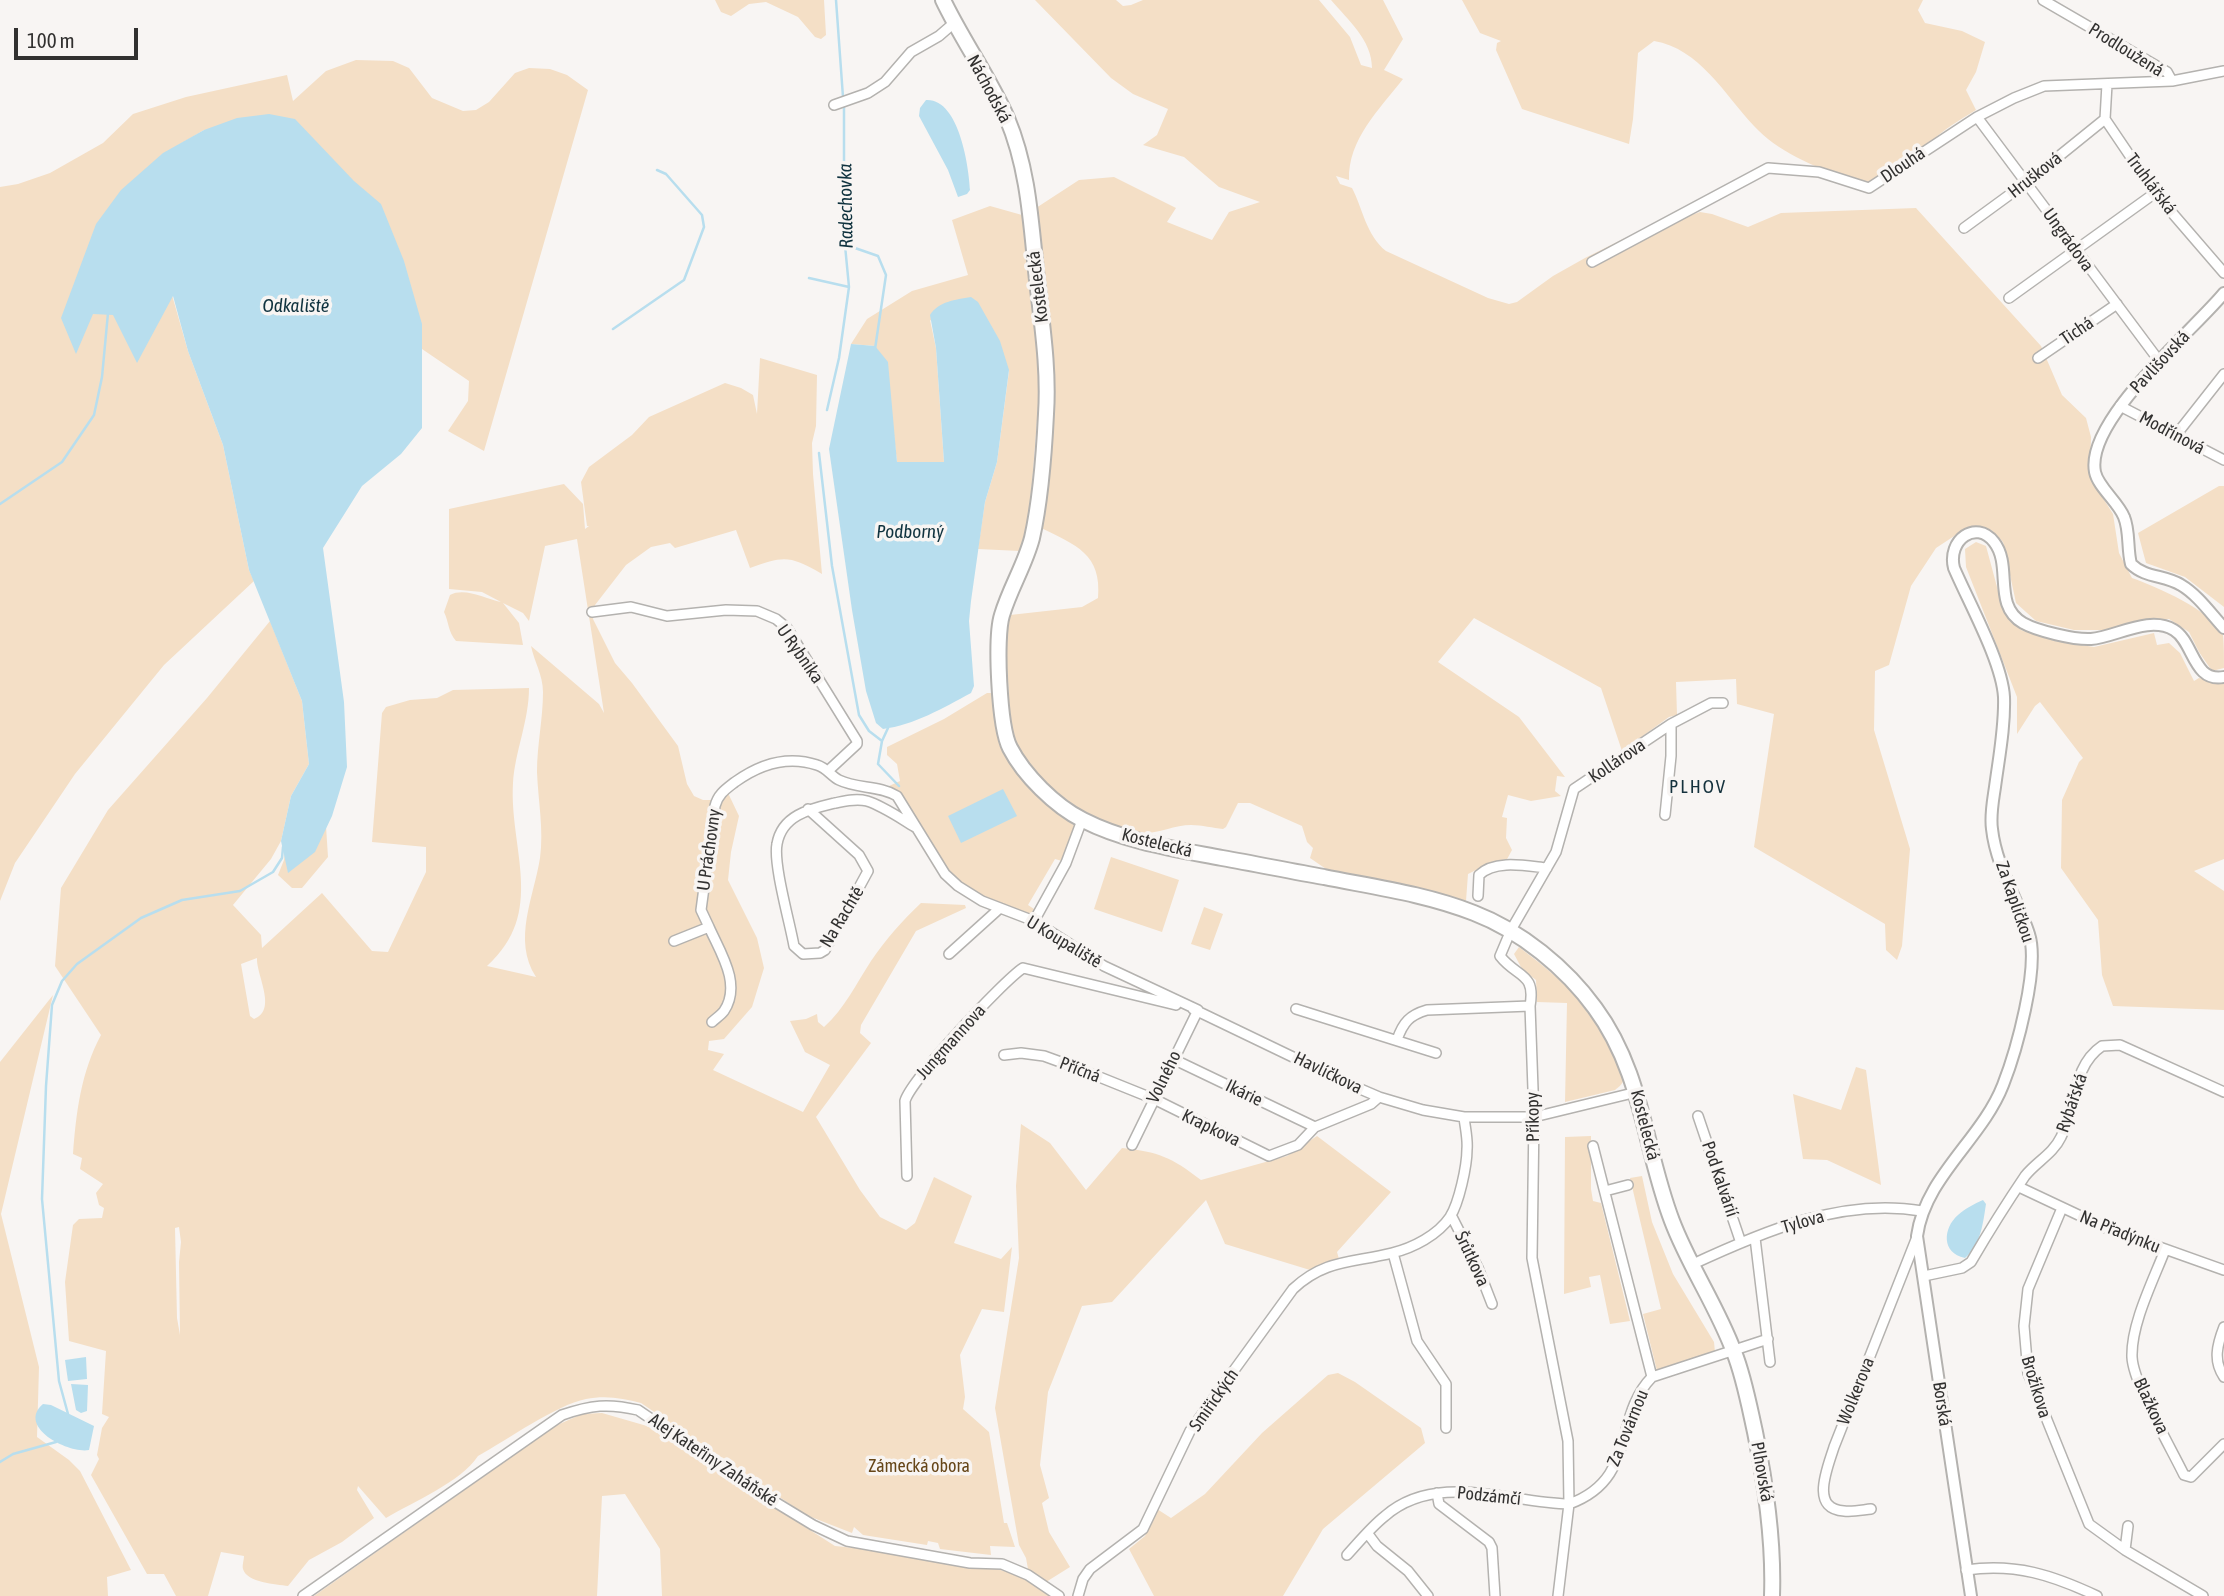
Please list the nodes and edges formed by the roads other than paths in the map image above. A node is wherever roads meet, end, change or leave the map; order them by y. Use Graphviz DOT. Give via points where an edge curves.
graph roads {
  1 [pos="943,0"];
  2 [pos="2043,0"];
  3 [pos="954,23"];
  4 [pos="2224,71"];
  5 [pos="2172,81"];
  6 [pos="2107,84"];
  7 [pos="836,104"];
  8 [pos="1977,117"];
  9 [pos="2105,119"];
  10 [pos="1026,182"];
  11 [pos="2027,182"];
  12 [pos="2155,193"];
  13 [pos="1964,228"];
  14 [pos="2074,250"];
  15 [pos="1592,262"];
  16 [pos="2224,273"];
  17 [pos="2223,297"];
  18 [pos="2008,298"];
  19 [pos="2117,304"];
  20 [pos="2038,358"];
  21 [pos="2160,362"];
  22 [pos="2224,374"];
  23 [pos="2120,406"];
  24 [pos="2176,435"];
  25 [pos="2224,460"];
  26 [pos="592,612"];
  27 [pos="2224,628"];
  28 [pos="2224,677"];
  29 [pos="1723,703"];
  30 [pos="1671,724"];
  31 [pos="829,770"];
  32 [pos="808,809"];
  33 [pos="1665,815"];
  34 [pos="1082,820"];
  35 [pos="916,828"];
  36 [pos="1547,868"];
  37 [pos="1478,896"];
  38 [pos="1000,908"];
  39 [pos="1034,921"];
  40 [pos="709,927"];
  41 [pos="1511,930"];
  42 [pos="674,941"];
  43 [pos="949,954"];
  44 [pos="1028,968"];
  45 [pos="1530,1006"];
  46 [pos="1296,1009"];
  47 [pos="1198,1010"];
  48 [pos="712,1022"];
  49 [pos="1397,1040"];
  50 [pos="1437,1053"];
  51 [pos="1004,1055"];
  52 [pos="1173,1059"];
  53 [pos="1637,1092"];
  54 [pos="2224,1092"];
  55 [pos="1379,1097"];
  56 [pos="1154,1099"];
  57 [pos="1698,1116"];
  58 [pos="1464,1117"];
  59 [pos="1534,1117"];
  60 [pos="1315,1127"];
  61 [pos="1132,1145"];
  62 [pos="1593,1146"];
  63 [pos="907,1176"];
  64 [pos="1628,1185"];
  65 [pos="2019,1187"];
  66 [pos="1605,1191"];
  67 [pos="2062,1208"];
  68 [pos="1922,1211"];
  69 [pos="1451,1215"];
  70 [pos="1917,1236"];
  71 [pos="1755,1238"];
  72 [pos="1741,1242"];
  73 [pos="2165,1250"];
  74 [pos="1393,1253"];
  75 [pos="1691,1265"];
  76 [pos="2224,1270"];
  77 [pos="1924,1276"];
  78 [pos="1492,1304"];
  79 [pos="2224,1327"];
  80 [pos="1768,1339"];
  81 [pos="1734,1351"];
  82 [pos="1770,1362"];
  83 [pos="1652,1377"];
  84 [pos="2224,1377"];
  85 [pos="1446,1428"];
  86 [pos="2224,1444"];
  87 [pos="1437,1493"];
  88 [pos="1569,1504"];
  89 [pos="1871,1509"];
  90 [pos="2128,1526"];
  91 [pos="1368,1534"];
  92 [pos="2126,1550"];
  93 [pos="1347,1555"];
  94 [pos="1966,1570"];
  95 [pos="303,1596"];
  96 [pos="1059,1596"];
  97 [pos="1079,1596"];
  98 [pos="1428,1596"];
  99 [pos="1495,1596"];
  100 [pos="1558,1596"];
  101 [pos="1772,1596"];
  102 [pos="1970,1596"];
  103 [pos="2097,1596"];
  104 [pos="2203,1596"];
  1 -- 3 [label="main road, Náchodská"];
  2 -- 5 [label="street, Prodloužená" via="2167,72"];
  3 -- 7 [label="street" via="911,52 886,82"];
  3 -- 10 [label="main road, Náchodská" via="1006,117"];
  4 -- 5 [label="street, Dlouhá"];
  5 -- 6 [label="street, Dlouhá"];
  6 -- 8 [label="street, Dlouhá" via="2044,86"];
  6 -- 9 [label="street"];
  8 -- 11 [label="street, Ungrádova"];
  8 -- 15 [label="street, Dlouhá" via="1869,188 1819,172 1768,168"];
  9 -- 11 [label="street, Hrušková"];
  9 -- 12 [label="street, Truhlářská"];
  10 -- 34 [label="main road, Kostelecká" via="1046,359 1046,414 1031,542 999,625 1003,713 1006,738 1022,766"];
  11 -- 13 [label="street, Hrušková"];
  11 -- 14 [label="street, Ungrádova"];
  12 -- 14 [label="street"];
  12 -- 16 [label="street, Truhlářská"];
  14 -- 18 [label="street"];
  14 -- 19 [label="street, Ungrádova"];
  17 -- 21 [label="street, Pavlišovská"];
  19 -- 20 [label="street, Tichá"];
  19 -- 21 [label="street, Ungrádova"];
  21 -- 23 [label="street, Pavlišovská"];
  22 -- 24 [label="street"];
  23 -- 24 [label="street, Modřínová"];
  23 -- 27 [label="street, Pavlišovská" via="2102,436 2095,461 2096,474 2126,520 2131,564 2143,573 2182,585"];
  24 -- 25 [label="street, Modřínová"];
  26 -- 31 [label="street, U Rybníka" via="631,607 667,616 757,611 776,619 787,628 857,741"];
  28 -- 68 [label="street, Za Kapličkou" via="2201,671 2182,636 2172,629 2135,628 2089,639 2020,621 2005,601 2002,566 1993,541 1977,533 1957,541 1952,558 2004,696 1991,828 2033,954 2003,1086"];
  29 -- 30 [label="street, Kollárova" via="1711,703"];
  30 -- 33 [label="street"];
  30 -- 36 [label="street, Kollárova" via="1574,789"];
  31 -- 35 [label="street, U Práchovny" via="839,780 888,790 897,796"];
  31 -- 40 [label="street, U Práchovny" via="796,760 781,761 756,769 722,792 715,806 701,909"];
  32 -- 32 [label="street, Na Rachtě" via="784,827 776,855 794,946 803,954 825,950 868,871 859,855"];
  32 -- 35 [label="street" via="860,800"];
  34 -- 39 [label="street" via="1066,863"];
  34 -- 41 [label="main road, Kostelecká" via="1168,848 1435,900"];
  35 -- 38 [label="street, U Koupaliště" via="958,886"];
  36 -- 37 [label="street" via="1517,865 1484,870 1479,875"];
  36 -- 41 [label="street, Kollárova"];
  38 -- 39 [label="street, U Koupaliště"];
  38 -- 43 [label="street"];
  39 -- 47 [label="street, U Koupaliště" via="1090,958"];
  40 -- 42 [label="street"];
  40 -- 48 [label="street, U Práchovny" via="729,969 724,1011"];
  41 -- 45 [label="street, Příkopy" via="1500,956 1532,987"];
  41 -- 53 [label="main road, Kostelecká" via="1595,1007 1618,1045"];
  44 -- 47 [label="street, Havlíčkova"];
  44 -- 63 [label="street, Jungmannova" via="1018,971 990,999 909,1091 905,1101"];
  45 -- 49 [label="street" via="1427,1010 1406,1020"];
  45 -- 59 [label="street, Příkopy"];
  46 -- 49 [label="street"];
  47 -- 52 [label="street, Volného"];
  47 -- 55 [label="street, Havlíčkova"];
  49 -- 50 [label="street"];
  51 -- 56 [label="street, Příčná" via="1044,1056"];
  52 -- 56 [label="street, Volného"];
  52 -- 60 [label="street, Ikárie"];
  53 -- 59 [label="street, Havlíčkova"];
  53 -- 75 [label="main road, Kostelecká" via="1661,1190"];
  54 -- 65 [label="street, Rybářská" via="2120,1045 2102,1046 2086,1062 2057,1145"];
  55 -- 58 [label="street, Havlíčkova"];
  55 -- 60 [label="street"];
  56 -- 60 [label="street, Krapkova" via="1269,1156 1298,1144"];
  56 -- 61 [label="street, Volného"];
  57 -- 72 [label="street, Pod Kalvárií"];
  58 -- 59 [label="street, Havlíčkova"];
  58 -- 69 [label="street" via="1468,1148"];
  59 -- 88 [label="street, Příkopy" via="1532,1258 1569,1441"];
  62 -- 66 [label="street"];
  64 -- 66 [label="street"];
  65 -- 67 [label="street, Na Přadýnku"];
  65 -- 77 [label="street, Rybářská" via="1970,1262"];
  66 -- 83 [label="street"];
  67 -- 73 [label="street, Na Přadýnku"];
  67 -- 92 [label="street, Brožíkova" via="2028,1289 2024,1326 2028,1373 2089,1524"];
  68 -- 70 [label="street, Borská"];
  68 -- 71 [label="street, Tylova" via="1838,1212"];
  69 -- 74 [label="street, Smiřických" via="1421,1242"];
  69 -- 78 [label="street, Šrůtkova"];
  70 -- 77 [label="street, Borská"];
  70 -- 89 [label="street, Wolkerova" via="1824,1482 1822,1494 1831,1507"];
  71 -- 72 [label="street, Tylova"];
  71 -- 80 [label="street"];
  72 -- 75 [label="street, Tylova"];
  73 -- 76 [label="street, Na Přadýnku"];
  73 -- 86 [label="street, Blažkova" via="2136,1326 2132,1359 2137,1379 2187,1478"];
  74 -- 85 [label="street" via="1417,1341 1446,1384"];
  74 -- 97 [label="street, Smiřických" via="1328,1265 1293,1289 1191,1431 1145,1525 1090,1569"];
  75 -- 81 [label="main road, Kostelecká"];
  77 -- 94 [label="street, Borská"];
  79 -- 84 [label="street" via="2217,1360"];
  80 -- 81 [label="street, Za Továrnou"];
  80 -- 82 [label="street"];
  81 -- 83 [label="street, Za Továrnou"];
  81 -- 101 [label="main road, Plhovská" via="1767,1498"];
  83 -- 88 [label="street, Za Továrnou" via="1636,1400 1612,1472 1585,1498"];
  87 -- 88 [label="street, Podzámčí"];
  87 -- 91 [label="street, Podzámčí" via="1398,1506"];
  87 -- 99 [label="street" via="1439,1504 1489,1542"];
  88 -- 100 [label="street"];
  90 -- 92 [label="street"];
  91 -- 93 [label="street, Podzámčí"];
  91 -- 98 [label="street" via="1408,1570"];
  92 -- 104 [label="street, Brožíkova"];
  94 -- 102 [label="street, Borská"];
  94 -- 103 [label="street" via="1986,1567 2047,1574"];
  95 -- 96 [label="street, Alej Kateřiny Zaháňské" via="562,1415 589,1406 638,1410 757,1492 847,1541 970,1563 1002,1564 1028,1574"];
}
